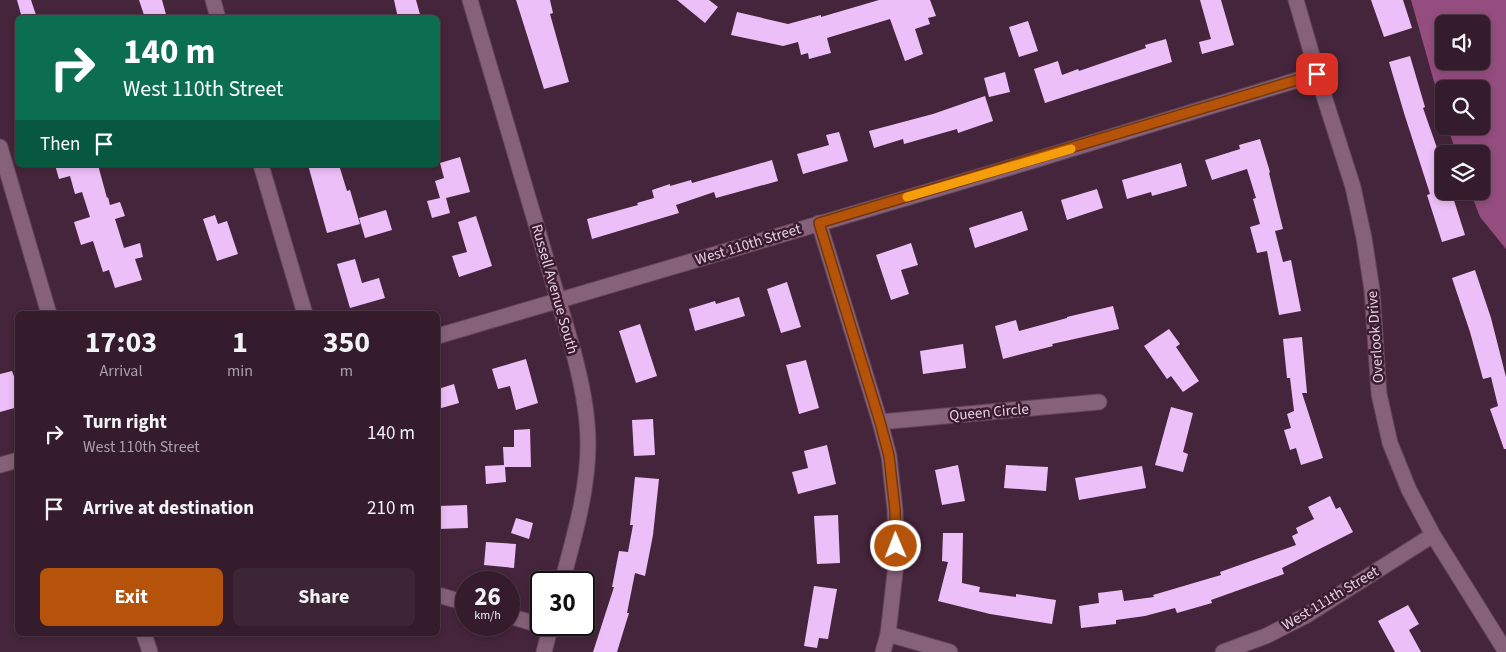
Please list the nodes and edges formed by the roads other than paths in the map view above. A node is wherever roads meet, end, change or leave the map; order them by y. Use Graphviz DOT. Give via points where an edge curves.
graph roads {
  1 [pos="213,0"];
  2 [pos="470,0"];
  3 [pos="1296,0"];
  4 [pos="217,15"];
  5 [pos="1317,74"];
  6 [pos="0,147"];
  7 [pos="262,167"];
  8 [pos="819,223"];
  9 [pos="558,301"];
  10 [pos="48,311"];
  11 [pos="304,311"];
  12 [pos="440,335"];
  13 [pos="1098,402"];
  14 [pos="880,422"];
  15 [pos="15,461"];
  16 [pos="0,465"];
  17 [pos="1433,535"];
  18 [pos="565,571"];
  19 [pos="440,596"];
  20 [pos="455,600"];
  21 [pos="888,634"];
  22 [pos="145,636"];
  23 [pos="548,636"];
  24 [pos="150,652"];
  25 [pos="544,652"];
  26 [pos="883,652"];
  27 [pos="950,652"];
  28 [pos="1223,652"];
  29 [pos="1506,652"];
  1 -- 4 [label="street"];
  2 -- 9 [label="street, Russell Avenue South"];
  3 -- 5 [label="street, Overlook Drive"];
  5 -- 8 [label="street, West 110th Street"];
  5 -- 17 [label="street, Overlook Drive" via="1353,186 1364,238 1372,290 1379,394 1390,443 1409,490"];
  6 -- 10 [label="street"];
  7 -- 11 [label="street"];
  8 -- 9 [label="street, West 110th Street"];
  8 -- 14 [label="street"];
  9 -- 12 [label="street, West 110th Street"];
  9 -- 18 [label="street, Russell Avenue South" via="584,397 588,444 584,492"];
  13 -- 14 [label="street, Queen Circle"];
  14 -- 21 [label="street" via="889,456 895,510 896,564"];
  15 -- 16 [label="street"];
  17 -- 28 [label="street, West 111th Street" via="1307,615 1266,636"];
  17 -- 29 [label="street, Overlook Drive"];
  19 -- 20 [label="street"];
  21 -- 26 [label="street"];
  21 -- 27 [label="street"];
  22 -- 24 [label="street"];
  23 -- 25 [label="street"];
}
